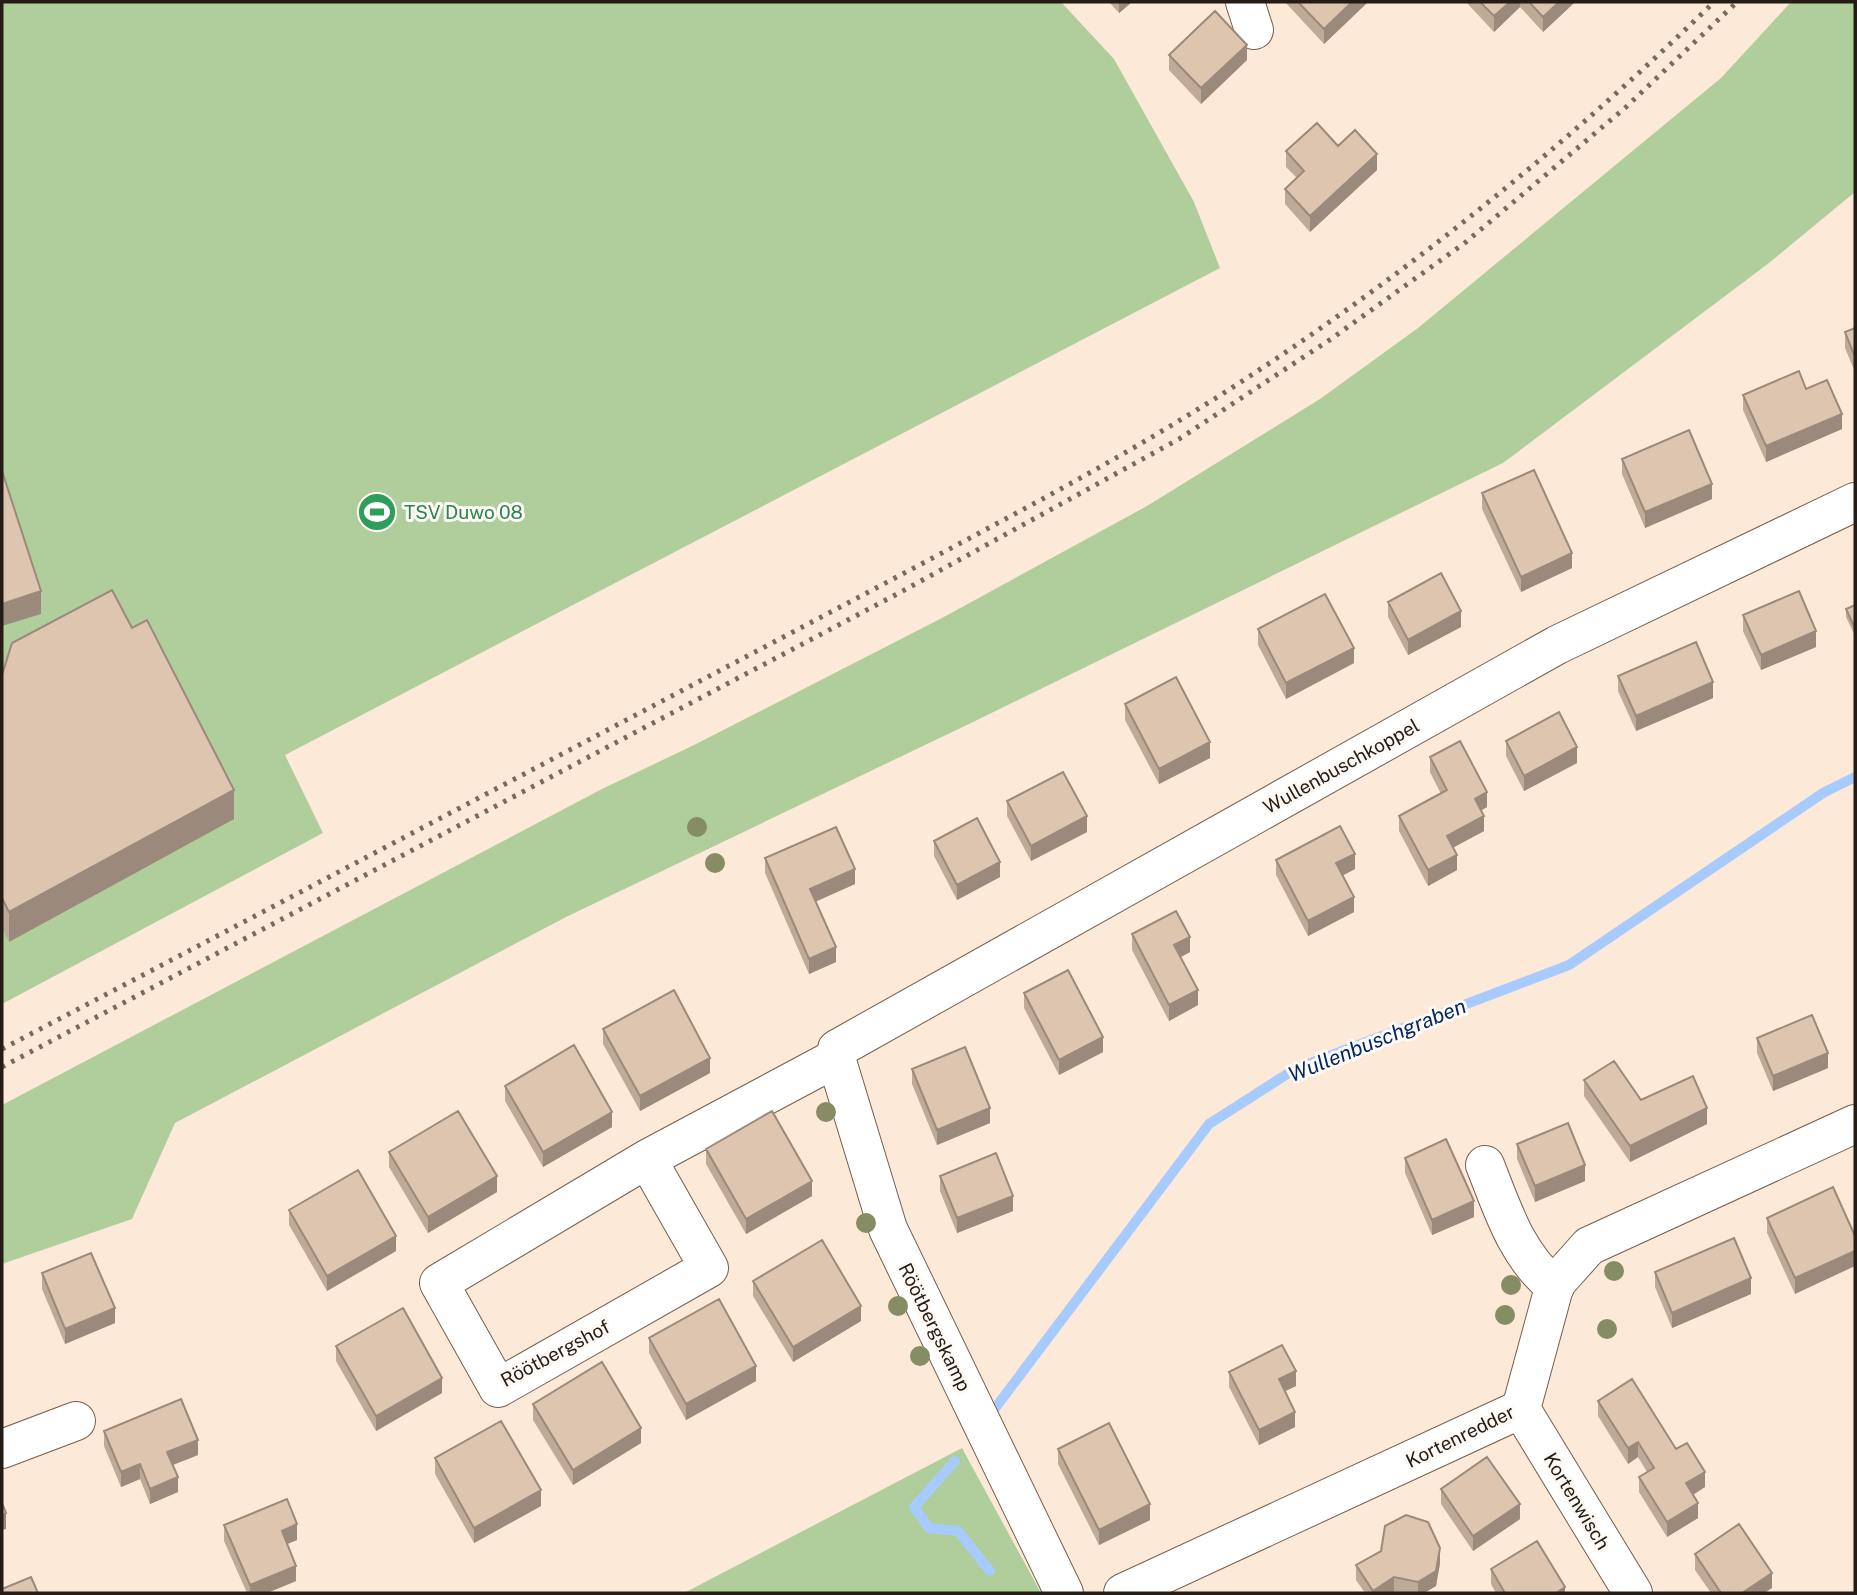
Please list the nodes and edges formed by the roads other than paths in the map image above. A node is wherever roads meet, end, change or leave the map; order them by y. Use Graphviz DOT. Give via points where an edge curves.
graph roads {
  1 [pos="1855,502"];
  2 [pos="837,1053"];
  3 [pos="1855,1124"];
  4 [pos="647,1159"];
  5 [pos="1485,1165"];
  6 [pos="1555,1287"];
  7 [pos="1521,1409"];
  8 [pos="76,1420"];
  9 [pos="2,1449"];
  10 [pos="1064,1593"];
  11 [pos="1124,1593"];
  12 [pos="1633,1593"];
  1 -- 2 [label="street, Wullenbuschkoppel" via="1557,645"];
  2 -- 4 [label="street, Röötbergshof"];
  2 -- 10 [label="street, Röötbergskamp" via="888,1229"];
  3 -- 6 [label="street, Kortenredder" via="1589,1246"];
  4 -- 4 [label="street, Röötbergshof" via="439,1283 498,1388 709,1268"];
  5 -- 6 [label="street" via="1524,1256"];
  6 -- 7 [label="street, Kortenredder"];
  7 -- 11 [label="street, Kortenredder"];
  7 -- 12 [label="street, Kortenwisch"];
  8 -- 9 [label="street"];
}
